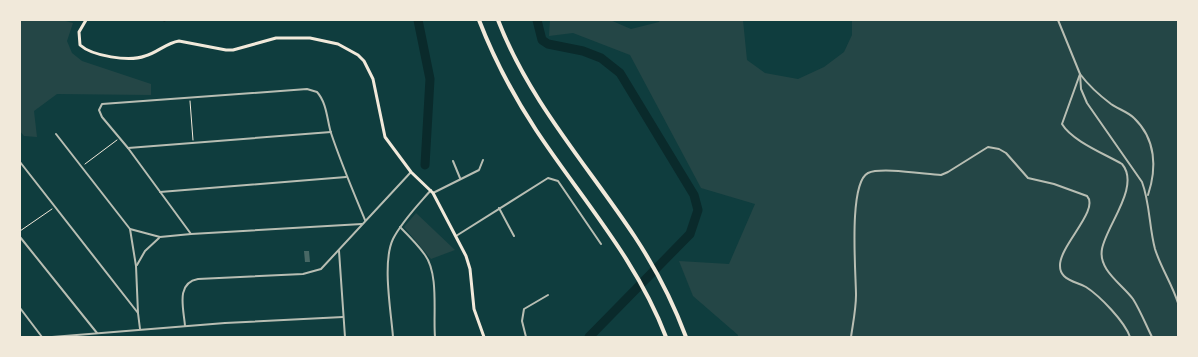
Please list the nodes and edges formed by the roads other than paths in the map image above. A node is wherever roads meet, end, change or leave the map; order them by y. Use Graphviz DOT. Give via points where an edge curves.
graph roads {
  1 [pos="86,20"];
  2 [pos="479,20"];
  3 [pos="498,20"];
  4 [pos="1058,20"];
  5 [pos="1080,74"];
  6 [pos="331,132"];
  7 [pos="56,134"];
  8 [pos="128,148"];
  9 [pos="483,160"];
  10 [pos="453,161"];
  11 [pos="20,162"];
  12 [pos="411,172"];
  13 [pos="346,177"];
  14 [pos="460,178"];
  15 [pos="160,192"];
  16 [pos="432,192"];
  17 [pos="1148,196"];
  18 [pos="499,208"];
  19 [pos="365,220"];
  20 [pos="362,224"];
  21 [pos="400,227"];
  22 [pos="130,229"];
  23 [pos="191,234"];
  24 [pos="456,236"];
  25 [pos="514,236"];
  26 [pos="20,237"];
  27 [pos="160,237"];
  28 [pos="601,244"];
  29 [pos="339,251"];
  30 [pos="136,266"];
  31 [pos="548,295"];
  32 [pos="1178,303"];
  33 [pos="20,308"];
  34 [pos="138,313"];
  35 [pos="343,317"];
  36 [pos="186,326"];
  37 [pos="140,329"];
  38 [pos="97,333"];
  39 [pos="42,337"];
  40 [pos="52,337"];
  41 [pos="345,337"];
  42 [pos="393,337"];
  43 [pos="435,337"];
  44 [pos="484,337"];
  45 [pos="526,337"];
  46 [pos="666,337"];
  47 [pos="686,337"];
  48 [pos="851,337"];
  49 [pos="1130,337"];
  50 [pos="1152,337"];
  1 -- 12 [label="main road" via="79,32 80,45 90,51 110,56 145,57 179,41 226,50 276,38 310,38 338,44 358,54 370,70 385,137"];
  2 -- 46 [label="highway" via="497,63 525,112 621,250"];
  3 -- 47 [label="highway" via="531,87 636,238 678,315"];
  4 -- 5 [label="street"];
  5 -- 17 [label="street" via="1081,89 1087,103 1138,174"];
  5 -- 17 [label="street" via="1100,95 1135,118 1147,135 1154,161"];
  5 -- 50 [label="street" via="1062,124 1078,140 1122,164 1126,169 1128,176 1124,198 1102,248 1101,258 1106,270 1133,299"];
  6 -- 8 [label="street"];
  6 -- 8 [label="street" via="320,95 306,89 106,103 100,106 100,113"];
  6 -- 13 [label="street"];
  7 -- 22 [label="street"];
  8 -- 15 [label="street"];
  9 -- 14 [label="street" via="479,170"];
  10 -- 14 [label="street"];
  11 -- 34 [label="street"];
  12 -- 16 [label="main road"];
  12 -- 19 [label="street"];
  13 -- 15 [label="street"];
  13 -- 19 [label="street"];
  14 -- 16 [label="street"];
  15 -- 23 [label="street"];
  16 -- 21 [label="street"];
  16 -- 24 [label="main road"];
  17 -- 32 [label="street" via="1156,251"];
  18 -- 24 [label="street"];
  18 -- 25 [label="street"];
  18 -- 28 [label="street" via="543,180 553,178 558,181"];
  19 -- 20 [label="street"];
  20 -- 23 [label="street"];
  20 -- 29 [label="street"];
  21 -- 42 [label="street" via="388,256"];
  21 -- 43 [label="street" via="426,255 430,263"];
  22 -- 27 [label="street"];
  22 -- 30 [label="street"];
  23 -- 27 [label="street"];
  24 -- 44 [label="main road" via="470,269 474,309"];
  26 -- 38 [label="street"];
  27 -- 30 [label="street" via="145,251"];
  29 -- 35 [label="street"];
  29 -- 36 [label="street" via="320,269 311,273 192,280 183,291"];
  30 -- 34 [label="street"];
  31 -- 45 [label="street" via="524,309 522,321"];
  33 -- 39 [label="street"];
  34 -- 37 [label="street"];
  35 -- 36 [label="street"];
  35 -- 41 [label="street"];
  36 -- 37 [label="street"];
  37 -- 38 [label="street"];
  38 -- 40 [label="street"];
  48 -- 49 [label="street" via="856,294 854,225 858,192 863,177 868,173 888,171 941,174 988,147 1006,154 1028,178 1087,196 1090,205 1080,226 1064,248 1059,264 1061,273 1091,291 1117,316"];
}
